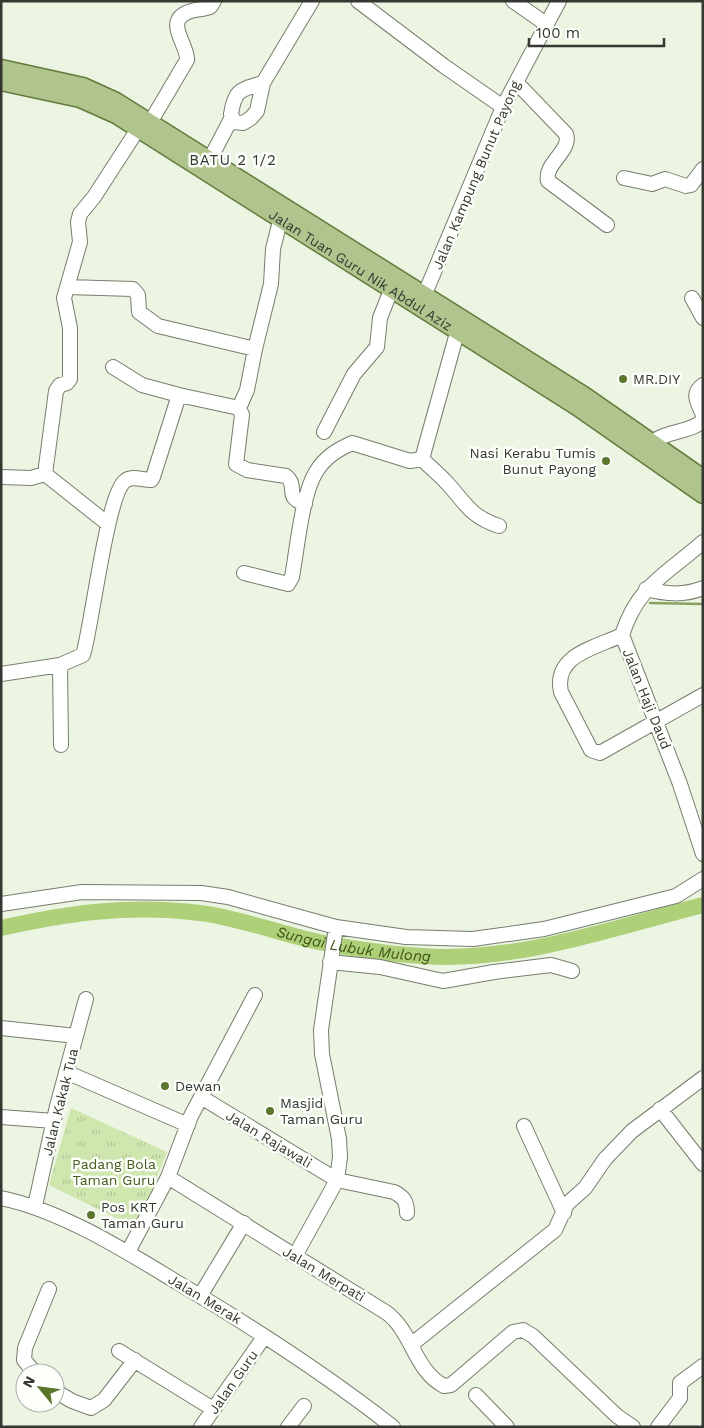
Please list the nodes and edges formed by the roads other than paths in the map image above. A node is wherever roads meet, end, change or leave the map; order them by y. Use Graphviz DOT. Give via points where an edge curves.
graph roads {
  1 [pos="214,1"];
  2 [pos="312,1"];
  3 [pos="358,1"];
  4 [pos="513,1"];
  5 [pos="559,1"];
  6 [pos="546,24"];
  7 [pos="1,68"];
  8 [pos="1,82"];
  9 [pos="516,82"];
  10 [pos="262,83"];
  11 [pos="503,107"];
  12 [pos="232,119"];
  13 [pos="144,125"];
  14 [pos="210,159"];
  15 [pos="703,169"];
  16 [pos="624,178"];
  17 [pos="280,221"];
  18 [pos="607,226"];
  19 [pos="67,287"];
  20 [pos="391,290"];
  21 [pos="424,296"];
  22 [pos="692,298"];
  23 [pos="703,318"];
  24 [pos="457,333"];
  25 [pos="255,349"];
  26 [pos="113,367"];
  27 [pos="565,384"];
  28 [pos="703,386"];
  29 [pos="179,395"];
  30 [pos="570,403"];
  31 [pos="238,408"];
  32 [pos="703,415"];
  33 [pos="703,419"];
  34 [pos="324,432"];
  35 [pos="653,442"];
  36 [pos="422,459"];
  37 [pos="44,474"];
  38 [pos="1,477"];
  39 [pos="703,478"];
  40 [pos="703,495"];
  41 [pos="305,504"];
  42 [pos="108,524"];
  43 [pos="499,526"];
  44 [pos="703,542"];
  45 [pos="244,573"];
  46 [pos="703,588"];
  47 [pos="646,589"];
  48 [pos="622,635"];
  49 [pos="60,665"];
  50 [pos="1,674"];
  51 [pos="703,695"];
  52 [pos="656,721"];
  53 [pos="62,745"];
  54 [pos="703,854"];
  55 [pos="702,878"];
  56 [pos="1,904"];
  57 [pos="336,928"];
  58 [pos="330,959"];
  59 [pos="572,970"];
  60 [pos="255,995"];
  61 [pos="86,998"];
  62 [pos="1,1028"];
  63 [pos="76,1036"];
  64 [pos="66,1072"];
  65 [pos="703,1078"];
  66 [pos="201,1097"];
  67 [pos="660,1108"];
  68 [pos="1,1117"];
  69 [pos="54,1121"];
  70 [pos="188,1125"];
  71 [pos="524,1126"];
  72 [pos="703,1164"];
  73 [pos="168,1177"];
  74 [pos="337,1180"];
  75 [pos="1,1198"];
  76 [pos="35,1206"];
  77 [pos="407,1213"];
  78 [pos="564,1213"];
  79 [pos="244,1223"];
  80 [pos="128,1252"];
  81 [pos="295,1256"];
  82 [pos="49,1289"];
  83 [pos="200,1296"];
  84 [pos="264,1336"];
  85 [pos="412,1344"];
  86 [pos="119,1351"];
  87 [pos="135,1360"];
  88 [pos="27,1363"];
  89 [pos="703,1366"];
  90 [pos="476,1395"];
  91 [pos="65,1396"];
  92 [pos="304,1406"];
  93 [pos="213,1409"];
  94 [pos="201,1427"];
  95 [pos="288,1427"];
  96 [pos="393,1427"];
  97 [pos="506,1427"];
  98 [pos="633,1427"];
  99 [pos="658,1427"];
  1 -- 13 [label="street" via="210,7 189,12 179,19 177,31 187,60"];
  2 -- 10 [label="street"];
  3 -- 11 [label="street"];
  4 -- 6 [label="street"];
  5 -- 6 [label="street, Jalan Kampung Bunut Payong"];
  6 -- 9 [label="street, Jalan Kampung Bunut Payong"];
  7 -- 13 [label="main road, Jalan Tuan Guru Nik Abdul Aziz" via="83,86 116,101"];
  8 -- 13 [label="main road, Jalan Tuan Guru Nik Abdul Aziz" via="80,99"];
  9 -- 11 [label="street, Jalan Kampung Bunut Payong"];
  9 -- 18 [label="street" via="566,134 566,142 547,172 550,184"];
  10 -- 12 [label="street" via="237,92 232,103"];
  10 -- 12 [label="street" via="259,104 251,118 239,124"];
  11 -- 21 [label="street, Jalan Kampung Bunut Payong"];
  12 -- 14 [label="street"];
  13 -- 14 [label="main road, Jalan Tuan Guru Nik Abdul Aziz"];
  13 -- 17 [label="main road, Jalan Tuan Guru Nik Abdul Aziz"];
  13 -- 19 [label="street" via="80,214 80,242"];
  14 -- 21 [label="main road, Jalan Tuan Guru Nik Abdul Aziz"];
  15 -- 16 [label="street" via="691,185 686,186 665,180 652,184"];
  17 -- 20 [label="main road, Jalan Tuan Guru Nik Abdul Aziz"];
  17 -- 25 [label="street" via="273,249 271,284"];
  19 -- 25 [label="street" via="133,289 138,295 136,307 139,312 156,326"];
  19 -- 37 [label="street" via="64,298 70,328 70,379 56,391"];
  20 -- 24 [label="main road, Jalan Tuan Guru Nik Abdul Aziz"];
  20 -- 34 [label="street" via="380,318 377,347 354,374"];
  21 -- 27 [label="main road, Jalan Tuan Guru Nik Abdul Aziz"];
  22 -- 23 [label="street"];
  24 -- 30 [label="main road, Jalan Tuan Guru Nik Abdul Aziz"];
  24 -- 36 [label="street"];
  25 -- 31 [label="street" via="247,390"];
  26 -- 29 [label="street" via="142,385"];
  27 -- 30 [label="main road" via="572,393"];
  27 -- 35 [label="main road, Jalan Tuan Guru Nik Abdul Aziz"];
  28 -- 32 [label="street" via="695,398"];
  29 -- 31 [label="street"];
  29 -- 42 [label="street" via="153,477 151,480 130,479 122,484"];
  30 -- 40 [label="main road, Jalan Tuan Guru Nik Abdul Aziz"];
  31 -- 41 [label="street" via="242,415 236,464 247,470 286,476 291,482 292,497"];
  33 -- 35 [label="street" via="697,426 662,435"];
  35 -- 39 [label="main road, Jalan Tuan Guru Nik Abdul Aziz"];
  36 -- 41 [label="street" via="410,461 352,443 325,460 315,473"];
  36 -- 43 [label="street" via="472,513"];
  37 -- 38 [label="street" via="31,478"];
  37 -- 42 [label="street"];
  41 -- 45 [label="street" via="288,584"];
  42 -- 49 [label="street" via="83,655"];
  44 -- 47 [label="street, Jalan Haji Daud"];
  46 -- 47 [label="street" via="690,593 668,594"];
  47 -- 48 [label="street, Jalan Haji Daud"];
  48 -- 52 [label="street, Jalan Haji Daud"];
  48 -- 52 [label="street" via="567,661 560,672 560,692 591,750 596,752"];
  49 -- 50 [label="street"];
  49 -- 53 [label="street"];
  51 -- 52 [label="street"];
  52 -- 54 [label="street, Jalan Haji Daud"];
  55 -- 57 [label="street" via="676,896 544,929 473,939 406,938"];
  56 -- 57 [label="street" via="82,892 201,893 228,897"];
  57 -- 58 [label="street"];
  58 -- 59 [label="street" via="443,981 551,966"];
  58 -- 74 [label="street" via="321,1030 322,1054 340,1139"];
  60 -- 66 [label="street"];
  61 -- 63 [label="street, Jalan Kakak Tua"];
  62 -- 63 [label="street"];
  63 -- 64 [label="street, Jalan Kakak Tua"];
  64 -- 69 [label="street, Jalan Kakak Tua"];
  64 -- 70 [label="street"];
  65 -- 67 [label="street"];
  66 -- 70 [label="street"];
  66 -- 74 [label="street, Jalan Rajawali"];
  67 -- 72 [label="street"];
  67 -- 78 [label="street" via="605,1159 585,1188 567,1204"];
  68 -- 69 [label="street"];
  69 -- 76 [label="street, Jalan Kakak Tua"];
  70 -- 73 [label="street"];
  71 -- 78 [label="street"];
  73 -- 79 [label="street, Jalan Merpati"];
  73 -- 80 [label="street"];
  74 -- 77 [label="street, Jalan Rajawali" via="394,1192 406,1200"];
  74 -- 81 [label="street"];
  75 -- 76 [label="street, Jalan Merak"];
  76 -- 80 [label="street, Jalan Merak"];
  78 -- 85 [label="street" via="555,1230"];
  79 -- 81 [label="street, Jalan Merpati"];
  79 -- 83 [label="street"];
  80 -- 83 [label="street, Jalan Merak"];
  81 -- 85 [label="street, Jalan Merpati" via="387,1313 405,1331"];
  82 -- 88 [label="street" via="25,1348"];
  83 -- 84 [label="street, Jalan Merak"];
  84 -- 93 [label="street, Jalan Guru"];
  84 -- 96 [label="street, Jalan Merak" via="307,1363"];
  85 -- 98 [label="street, Jalan Merpati" via="427,1375 444,1386 456,1380 513,1332 523,1330"];
  86 -- 87 [label="street"];
  87 -- 91 [label="street" via="104,1400 91,1408"];
  87 -- 93 [label="street"];
  89 -- 99 [label="street" via="680,1383 680,1398"];
  90 -- 97 [label="street"];
  92 -- 95 [label="street"];
  93 -- 94 [label="street, Jalan Guru"];
}
